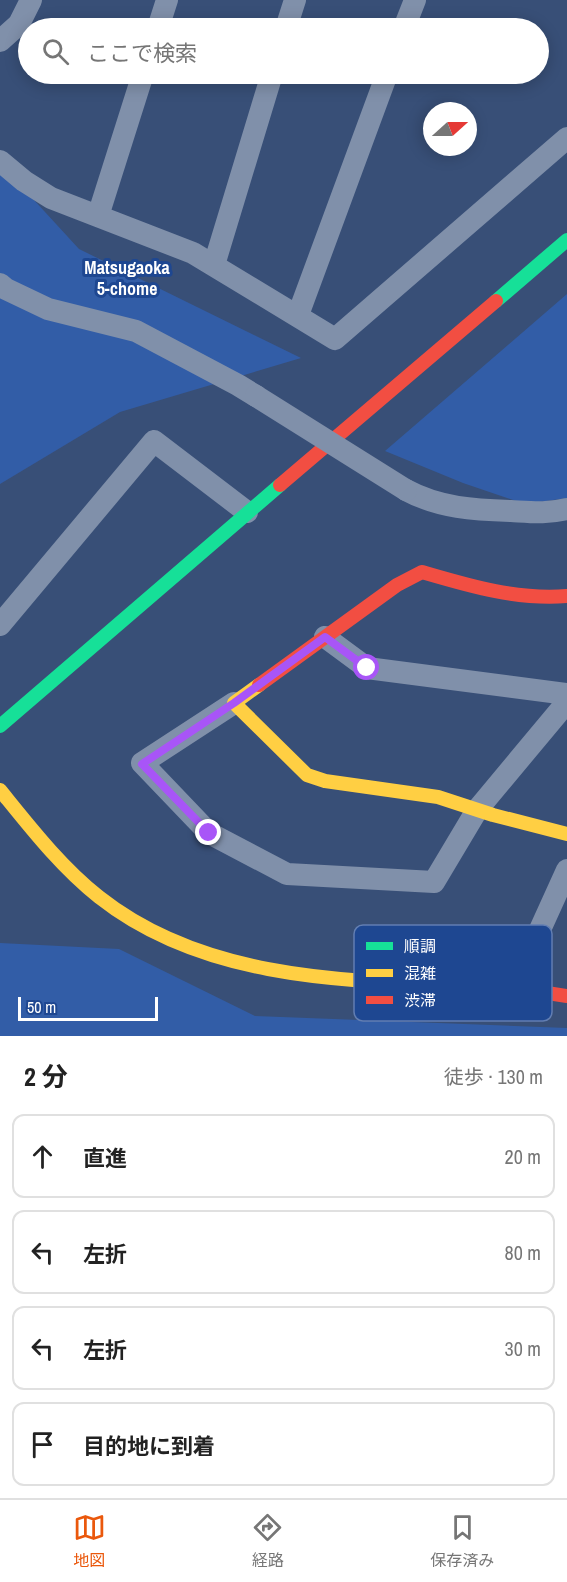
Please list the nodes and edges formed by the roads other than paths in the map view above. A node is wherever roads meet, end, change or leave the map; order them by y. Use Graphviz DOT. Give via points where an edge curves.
graph roads {
  1 [pos="31,0"];
  2 [pos="167,0"];
  3 [pos="295,0"];
  4 [pos="415,0"];
  5 [pos="22,18"];
  6 [pos="161,18"];
  7 [pos="289,18"];
  8 [pos="408,18"];
  9 [pos="18,25"];
  10 [pos="0,41"];
  11 [pos="140,84"];
  12 [pos="269,84"];
  13 [pos="383,84"];
  14 [pos="567,138"];
  15 [pos="0,160"];
  16 [pos="98,216"];
  17 [pos="567,240"];
  18 [pos="214,265"];
  19 [pos="0,284"];
  20 [pos="298,315"];
  21 [pos="567,510"];
  22 [pos="247,512"];
  23 [pos="567,596"];
  24 [pos="0,625"];
  25 [pos="325,637"];
  26 [pos="567,694"];
  27 [pos="567,702"];
  28 [pos="234,703"];
  29 [pos="0,726"];
  30 [pos="0,790"];
  31 [pos="477,810"];
  32 [pos="567,834"];
  33 [pos="567,870"];
  34 [pos="542,925"];
  35 [pos="354,978"];
  36 [pos="552,993"];
  37 [pos="567,996"];
  1 -- 5 [label="street"];
  2 -- 6 [label="street"];
  3 -- 7 [label="street"];
  4 -- 8 [label="street"];
  9 -- 10 [label="street"];
  11 -- 16 [label="street"];
  12 -- 18 [label="street"];
  13 -- 20 [label="street"];
  14 -- 20 [label="street" via="334,339"];
  15 -- 16 [label="street" via="51,198"];
  16 -- 18 [label="street"];
  17 -- 22 [label="street"];
  18 -- 20 [label="street"];
  19 -- 21 [label="street, bridge" via="48,309 136,331 238,385 420,498 464,509 551,513"];
  22 -- 24 [label="street" via="154,441"];
  22 -- 29 [label="street"];
  23 -- 25 [label="street" via="501,594 422,572 397,585"];
  25 -- 26 [label="street" via="367,668"];
  25 -- 28 [label="street"];
  27 -- 31 [label="street"];
  28 -- 31 [label="street" via="308,775 325,781 438,797"];
  28 -- 31 [label="street" via="142,764 209,833 287,874 435,882"];
  30 -- 35 [label="street" via="62,864 141,927 191,951 276,972"];
  31 -- 32 [label="street"];
  33 -- 34 [label="street"];
  36 -- 37 [label="street"];
}
